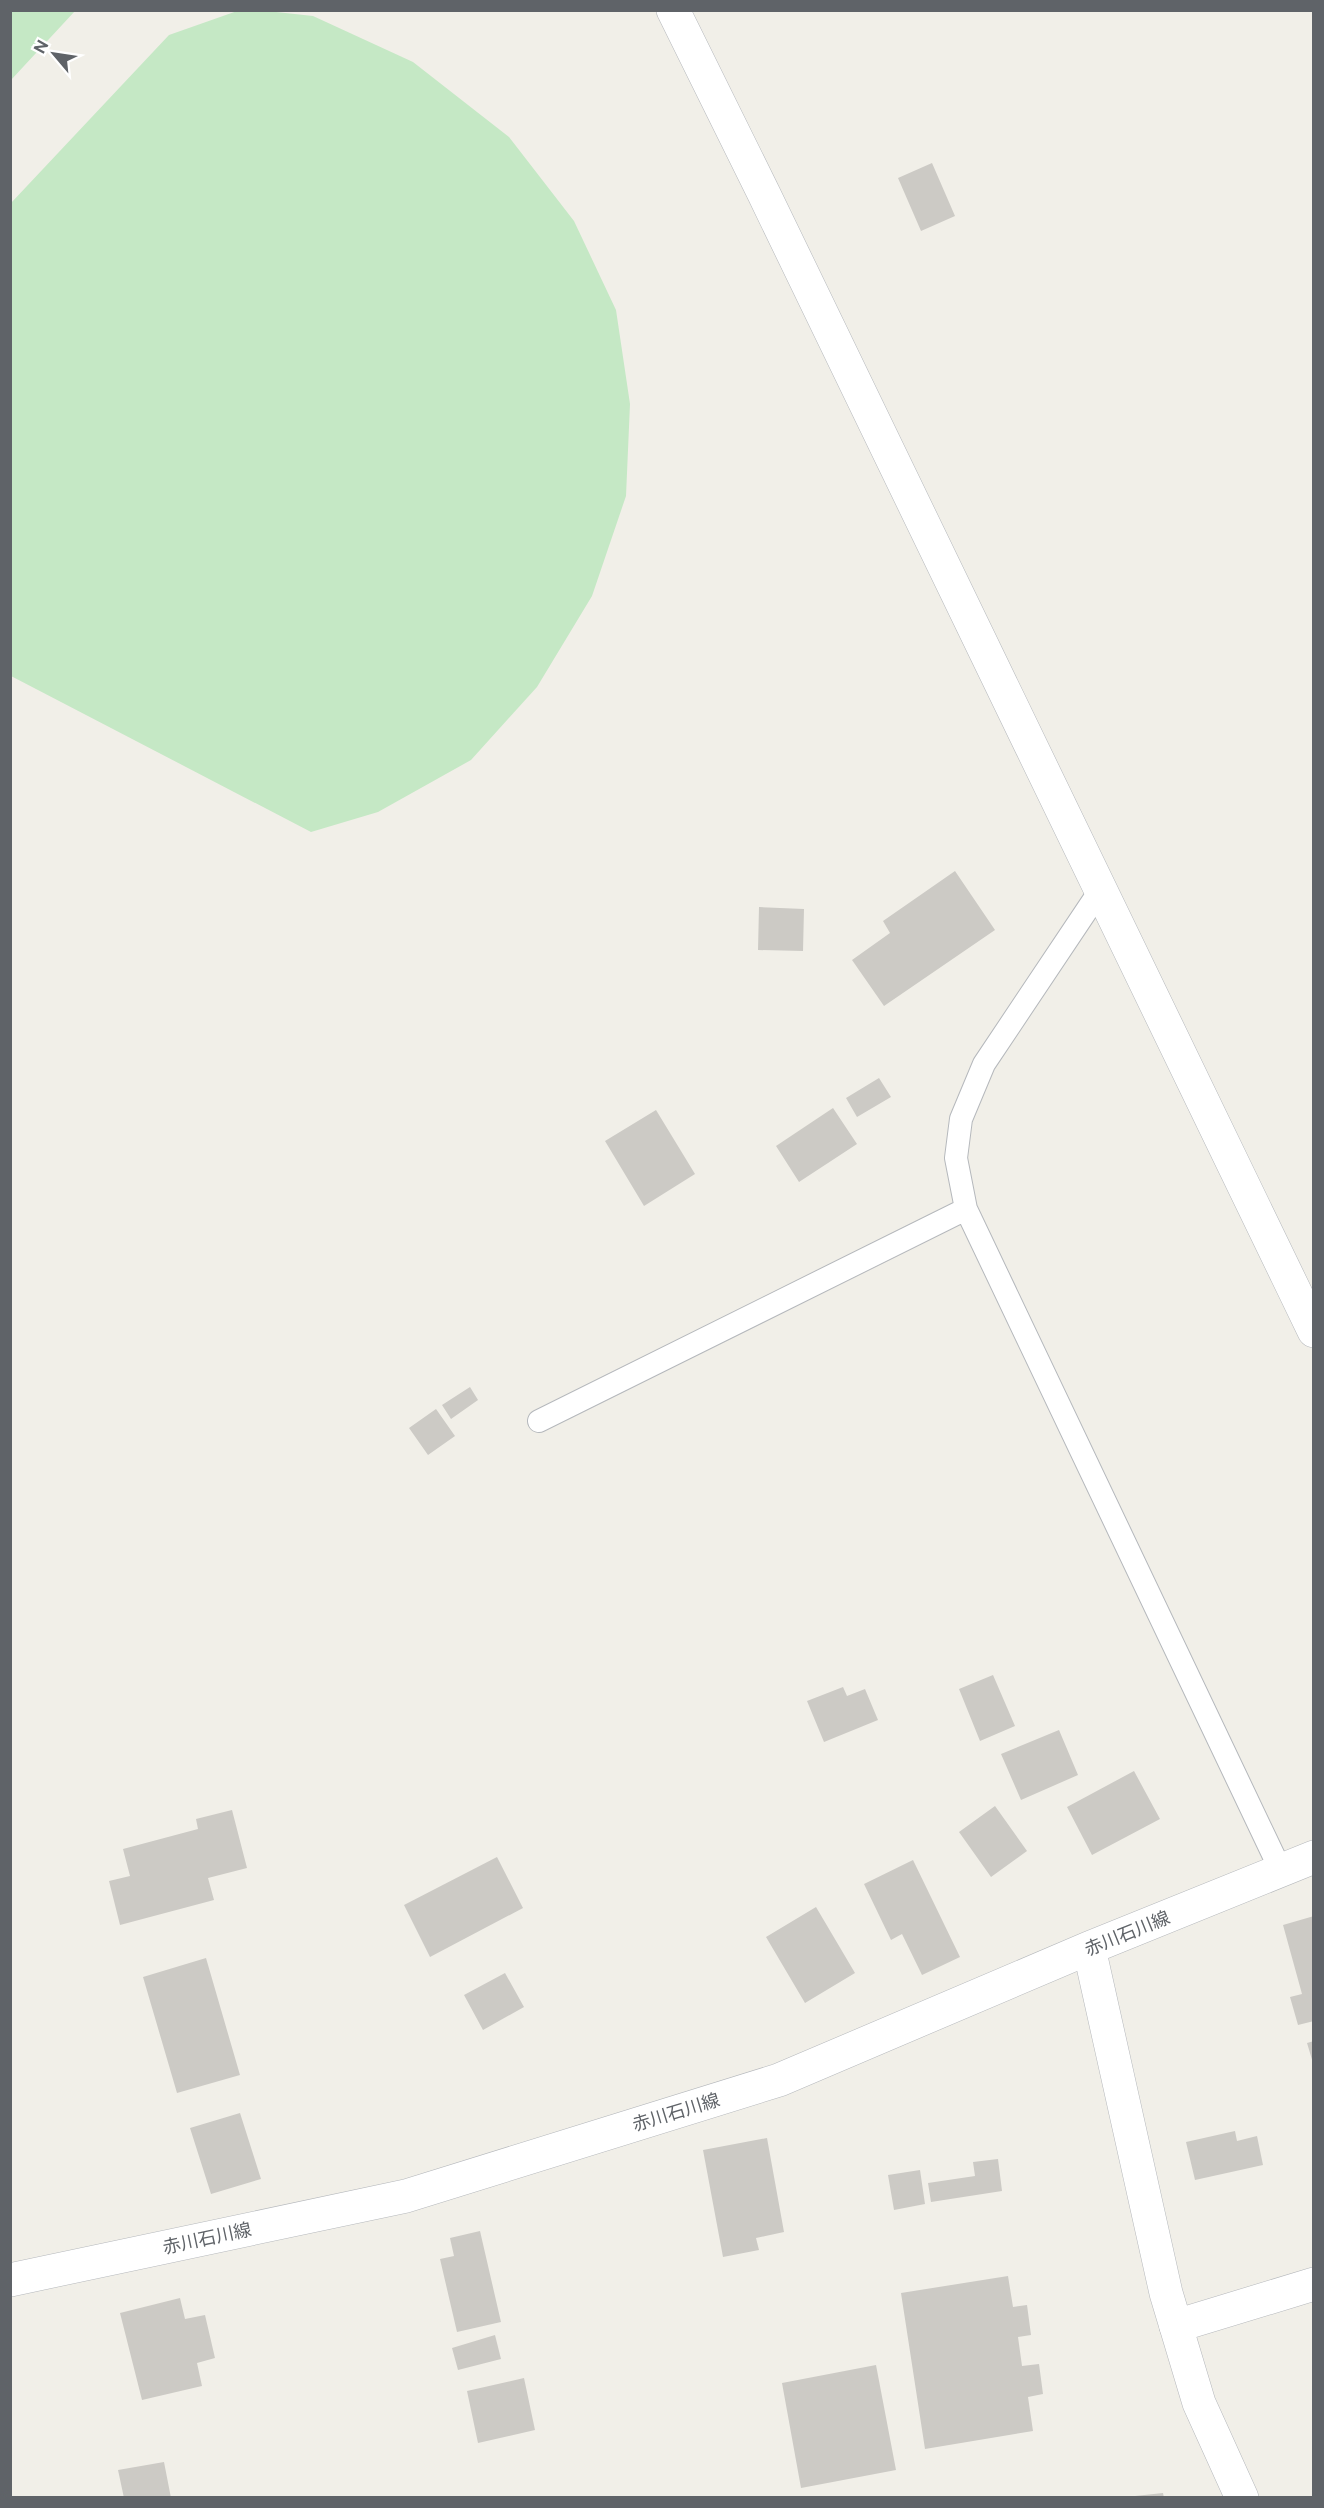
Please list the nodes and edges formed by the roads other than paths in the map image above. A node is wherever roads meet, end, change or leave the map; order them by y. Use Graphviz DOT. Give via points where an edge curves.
graph roads {
  1 [pos="672,10"];
  2 [pos="1101,889"];
  3 [pos="966,1209"];
  4 [pos="1314,1331"];
  5 [pos="539,1420"];
  6 [pos="1314,1857"];
  7 [pos="1281,1871"];
  8 [pos="1089,1948"];
  9 [pos="10,2280"];
  10 [pos="1314,2284"];
  11 [pos="1176,2326"];
  12 [pos="1242,2498"];
  1 -- 2 [label="street"];
  2 -- 3 [label="lane" via="984,1064 961,1119 956,1158"];
  2 -- 4 [label="street"];
  3 -- 5 [label="lane"];
  3 -- 7 [label="lane"];
  6 -- 7 [label="street, 赤川石川線"];
  7 -- 8 [label="street, 赤川石川線"];
  8 -- 9 [label="street, 赤川石川線" via="779,2080 406,2196"];
  8 -- 11 [label="street"];
  10 -- 11 [label="street"];
  11 -- 12 [label="street" via="1199,2403"];
}
